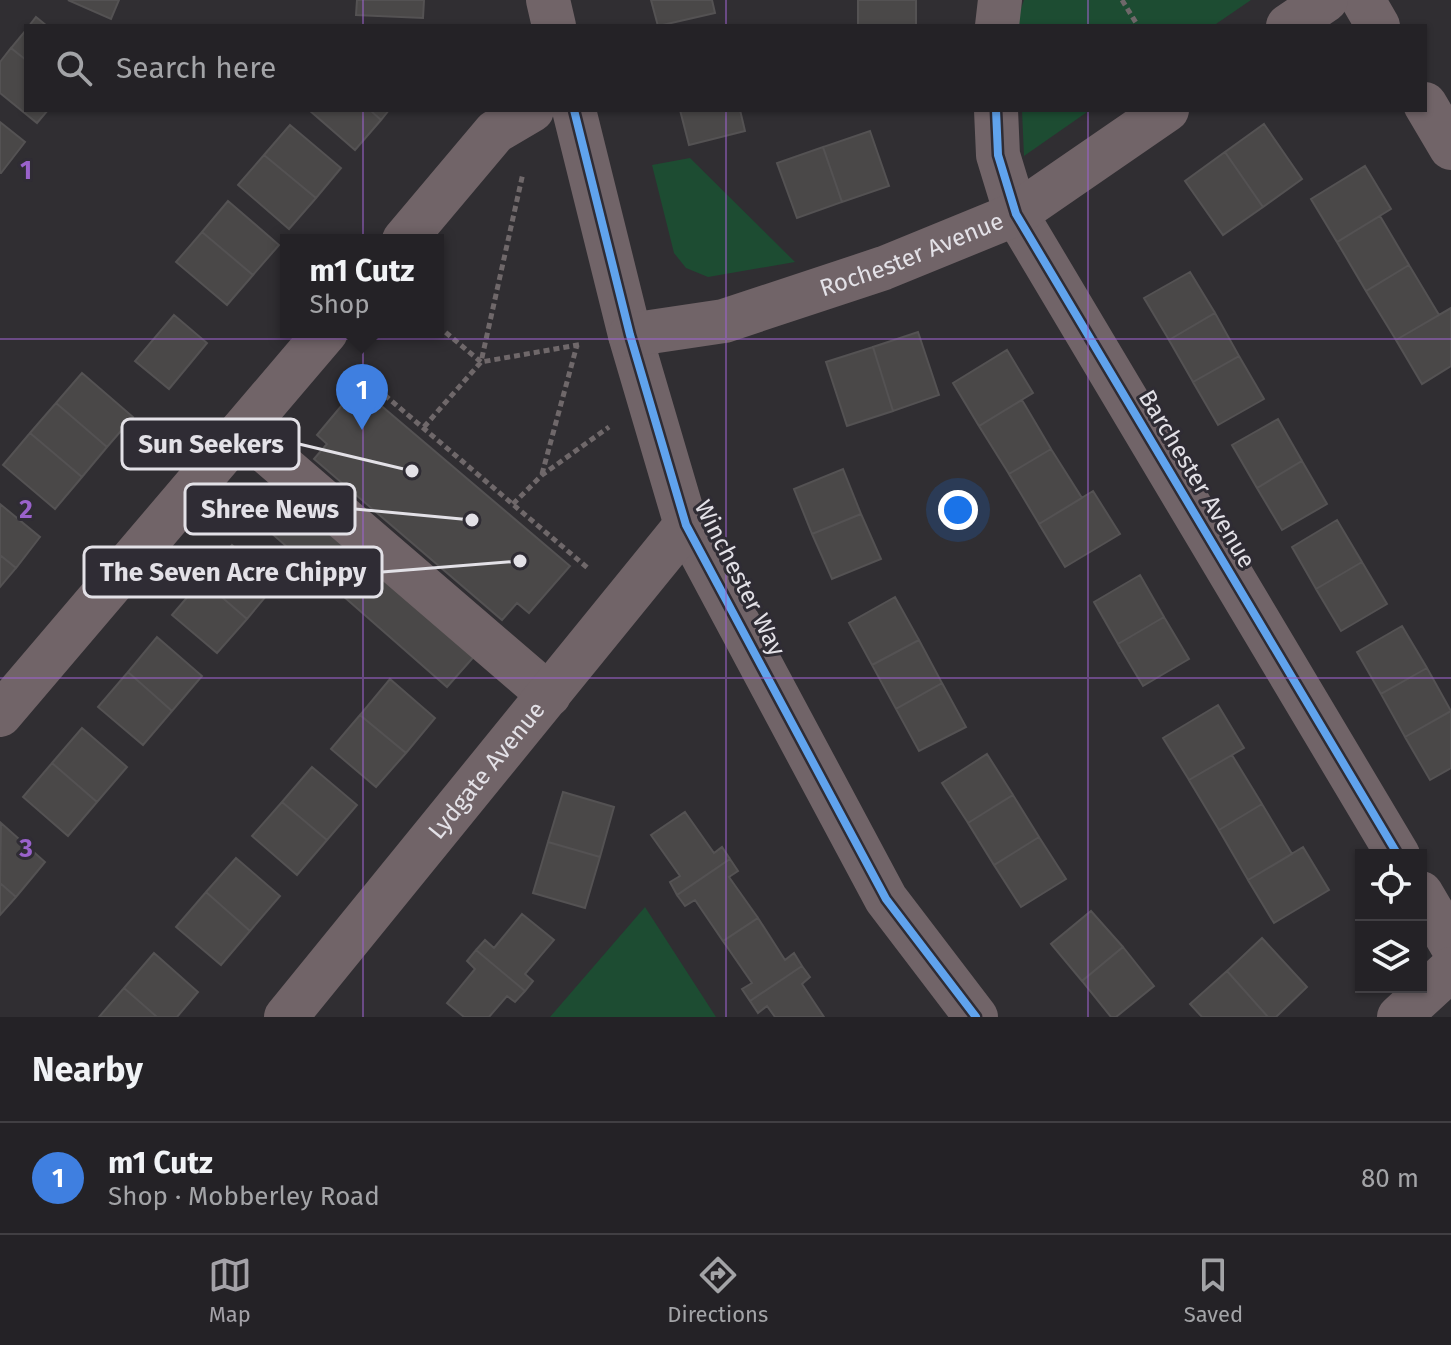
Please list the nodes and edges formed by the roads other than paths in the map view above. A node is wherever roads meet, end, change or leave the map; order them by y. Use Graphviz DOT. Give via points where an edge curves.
graph roads {
  1 [pos="548,0"];
  2 [pos="1000,0"];
  3 [pos="1326,0"];
  4 [pos="1363,0"];
  5 [pos="554,24"];
  6 [pos="997,24"];
  7 [pos="1291,24"];
  8 [pos="1377,24"];
  9 [pos="1427,107"];
  10 [pos="529,112"];
  11 [pos="574,112"];
  12 [pos="996,112"];
  13 [pos="1164,112"];
  14 [pos="1451,148"];
  15 [pos="1016,214"];
  16 [pos="409,234"];
  17 [pos="630,335"];
  18 [pos="321,338"];
  19 [pos="242,431"];
  20 [pos="686,525"];
  21 [pos="549,695"];
  22 [pos="6,697"];
  23 [pos="1394,849"];
  24 [pos="1427,903"];
  25 [pos="1451,944"];
  26 [pos="1451,969"];
  27 [pos="286,1017"];
  28 [pos="976,1017"];
  29 [pos="1399,1017"];
  1 -- 5 [label="street"];
  2 -- 6 [label="street"];
  3 -- 7 [label="street"];
  4 -- 8 [label="street"];
  9 -- 14 [label="street"];
  10 -- 16 [label="street" via="495,132"];
  11 -- 17 [label="street, Winchester Way"];
  12 -- 15 [label="street, Barchester Avenue" via="998,155"];
  13 -- 15 [label="street, Rochester Avenue"];
  15 -- 17 [label="street, Rochester Avenue" via="884,268 724,321"];
  15 -- 23 [label="street, Barchester Avenue"];
  17 -- 20 [label="street, Winchester Way"];
  18 -- 19 [label="street"];
  19 -- 21 [label="street"];
  19 -- 22 [label="street"];
  20 -- 21 [label="street, Lydgate Avenue"];
  20 -- 28 [label="street, Winchester Way" via="886,899"];
  21 -- 27 [label="street, Lydgate Avenue"];
  24 -- 25 [label="street"];
  26 -- 29 [label="street"];
}
